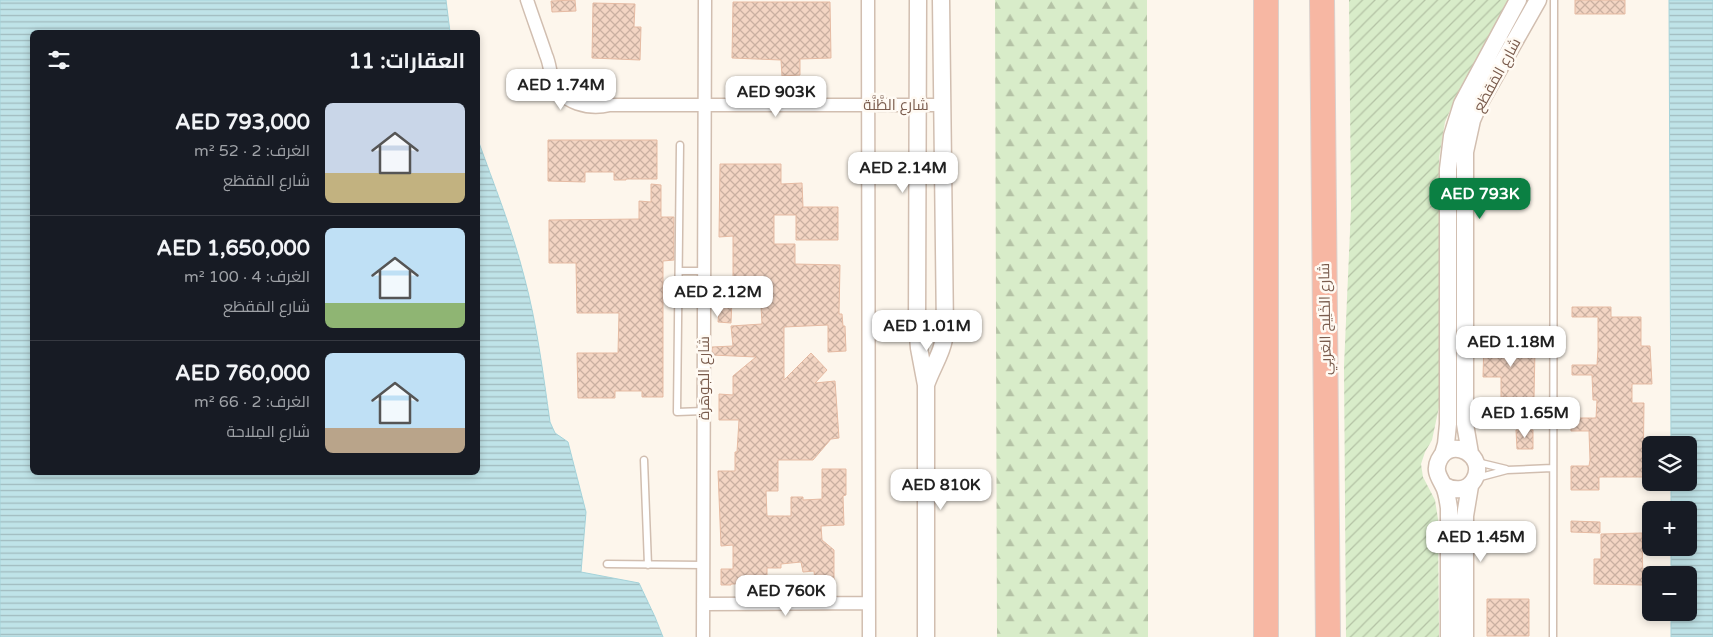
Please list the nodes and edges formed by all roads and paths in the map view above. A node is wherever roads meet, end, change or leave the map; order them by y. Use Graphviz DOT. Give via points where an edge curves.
graph roads {
  1 [pos="527,0"];
  2 [pos="705,0"];
  3 [pos="868,0"];
  4 [pos="918,0"];
  5 [pos="941,0"];
  6 [pos="1266,0"];
  7 [pos="1322,0"];
  8 [pos="1518,0"];
  9 [pos="1538,0"];
  10 [pos="1554,0"];
  11 [pos="706,104"];
  12 [pos="868,104"];
  13 [pos="918,105"];
  14 [pos="941,105"];
  15 [pos="680,146"];
  16 [pos="679,271"];
  17 [pos="705,271"];
  18 [pos="918,316"];
  19 [pos="945,322"];
  20 [pos="926,385"];
  21 [pos="704,411"];
  22 [pos="1443,454"];
  23 [pos="1473,457"];
  24 [pos="644,460"];
  25 [pos="1552,468"];
  26 [pos="1507,470"];
  27 [pos="1472,482"];
  28 [pos="1443,485"];
  29 [pos="607,564"];
  30 [pos="648,565"];
  31 [pos="703,565"];
  32 [pos="868,603"];
  33 [pos="703,604"];
  34 [pos="703,637"];
  35 [pos="869,637"];
  36 [pos="926,637"];
  37 [pos="1266,637"];
  38 [pos="1328,637"];
  39 [pos="1449,637"];
  40 [pos="1465,637"];
  41 [pos="1553,637"];
  1 -- 11 [label="street, شارع الظَّنَّة" via="550,64 573,92 610,104"];
  2 -- 11 [label="street, شارع الجَوهَرة"];
  3 -- 12 [label="street"];
  4 -- 13 [label="street"];
  5 -- 14 [label="street"];
  6 -- 37 [label="highway"];
  7 -- 38 [label="highway, شارع الخَلِيج العَربِي"];
  8 -- 22 [label="street, شارع المَقطَع" via="1462,104 1451,144 1448,169 1448,424"];
  9 -- 23 [label="street, شارع المَقطَع" via="1479,104 1465,152 1465,424"];
  10 -- 25 [label="lane"];
  11 -- 12 [label="street, شارع الظَّنَّة"];
  11 -- 17 [label="street, شارع الجَوهَرة"];
  12 -- 13 [label="street, شارع الظَّنَّة"];
  12 -- 32 [label="street"];
  13 -- 14 [label="street, شارع الظَّنَّة"];
  13 -- 18 [label="street"];
  14 -- 19 [label="street"];
  15 -- 16 [label="lane"];
  16 -- 17 [label="lane"];
  16 -- 21 [label="lane" via="677,412"];
  17 -- 21 [label="street, شارع الجَوهَرة"];
  18 -- 19 [label="street" via="924,331 930,336 938,335"];
  18 -- 20 [label="street" via="918,342"];
  19 -- 20 [label="street" via="943,344"];
  20 -- 36 [label="street"];
  21 -- 31 [label="street, شارع الجَوهَرة"];
  22 -- 23 [label="street" via="1456,449"];
  22 -- 28 [label="street" via="1436,469"];
  23 -- 26 [label="lane"];
  23 -- 27 [label="street" via="1478,467"];
  24 -- 30 [label="lane"];
  25 -- 26 [label="lane"];
  25 -- 41 [label="lane"];
  26 -- 27 [label="lane"];
  27 -- 28 [label="street" via="1456,490"];
  27 -- 40 [label="street" via="1465,516"];
  28 -- 39 [label="street" via="1449,508"];
  29 -- 30 [label="lane"];
  30 -- 31 [label="lane"];
  31 -- 33 [label="street, شارع الجَوهَرة"];
  32 -- 33 [label="street"];
  32 -- 35 [label="street"];
  33 -- 34 [label="street, شارع الجَوهَرة"];
}
